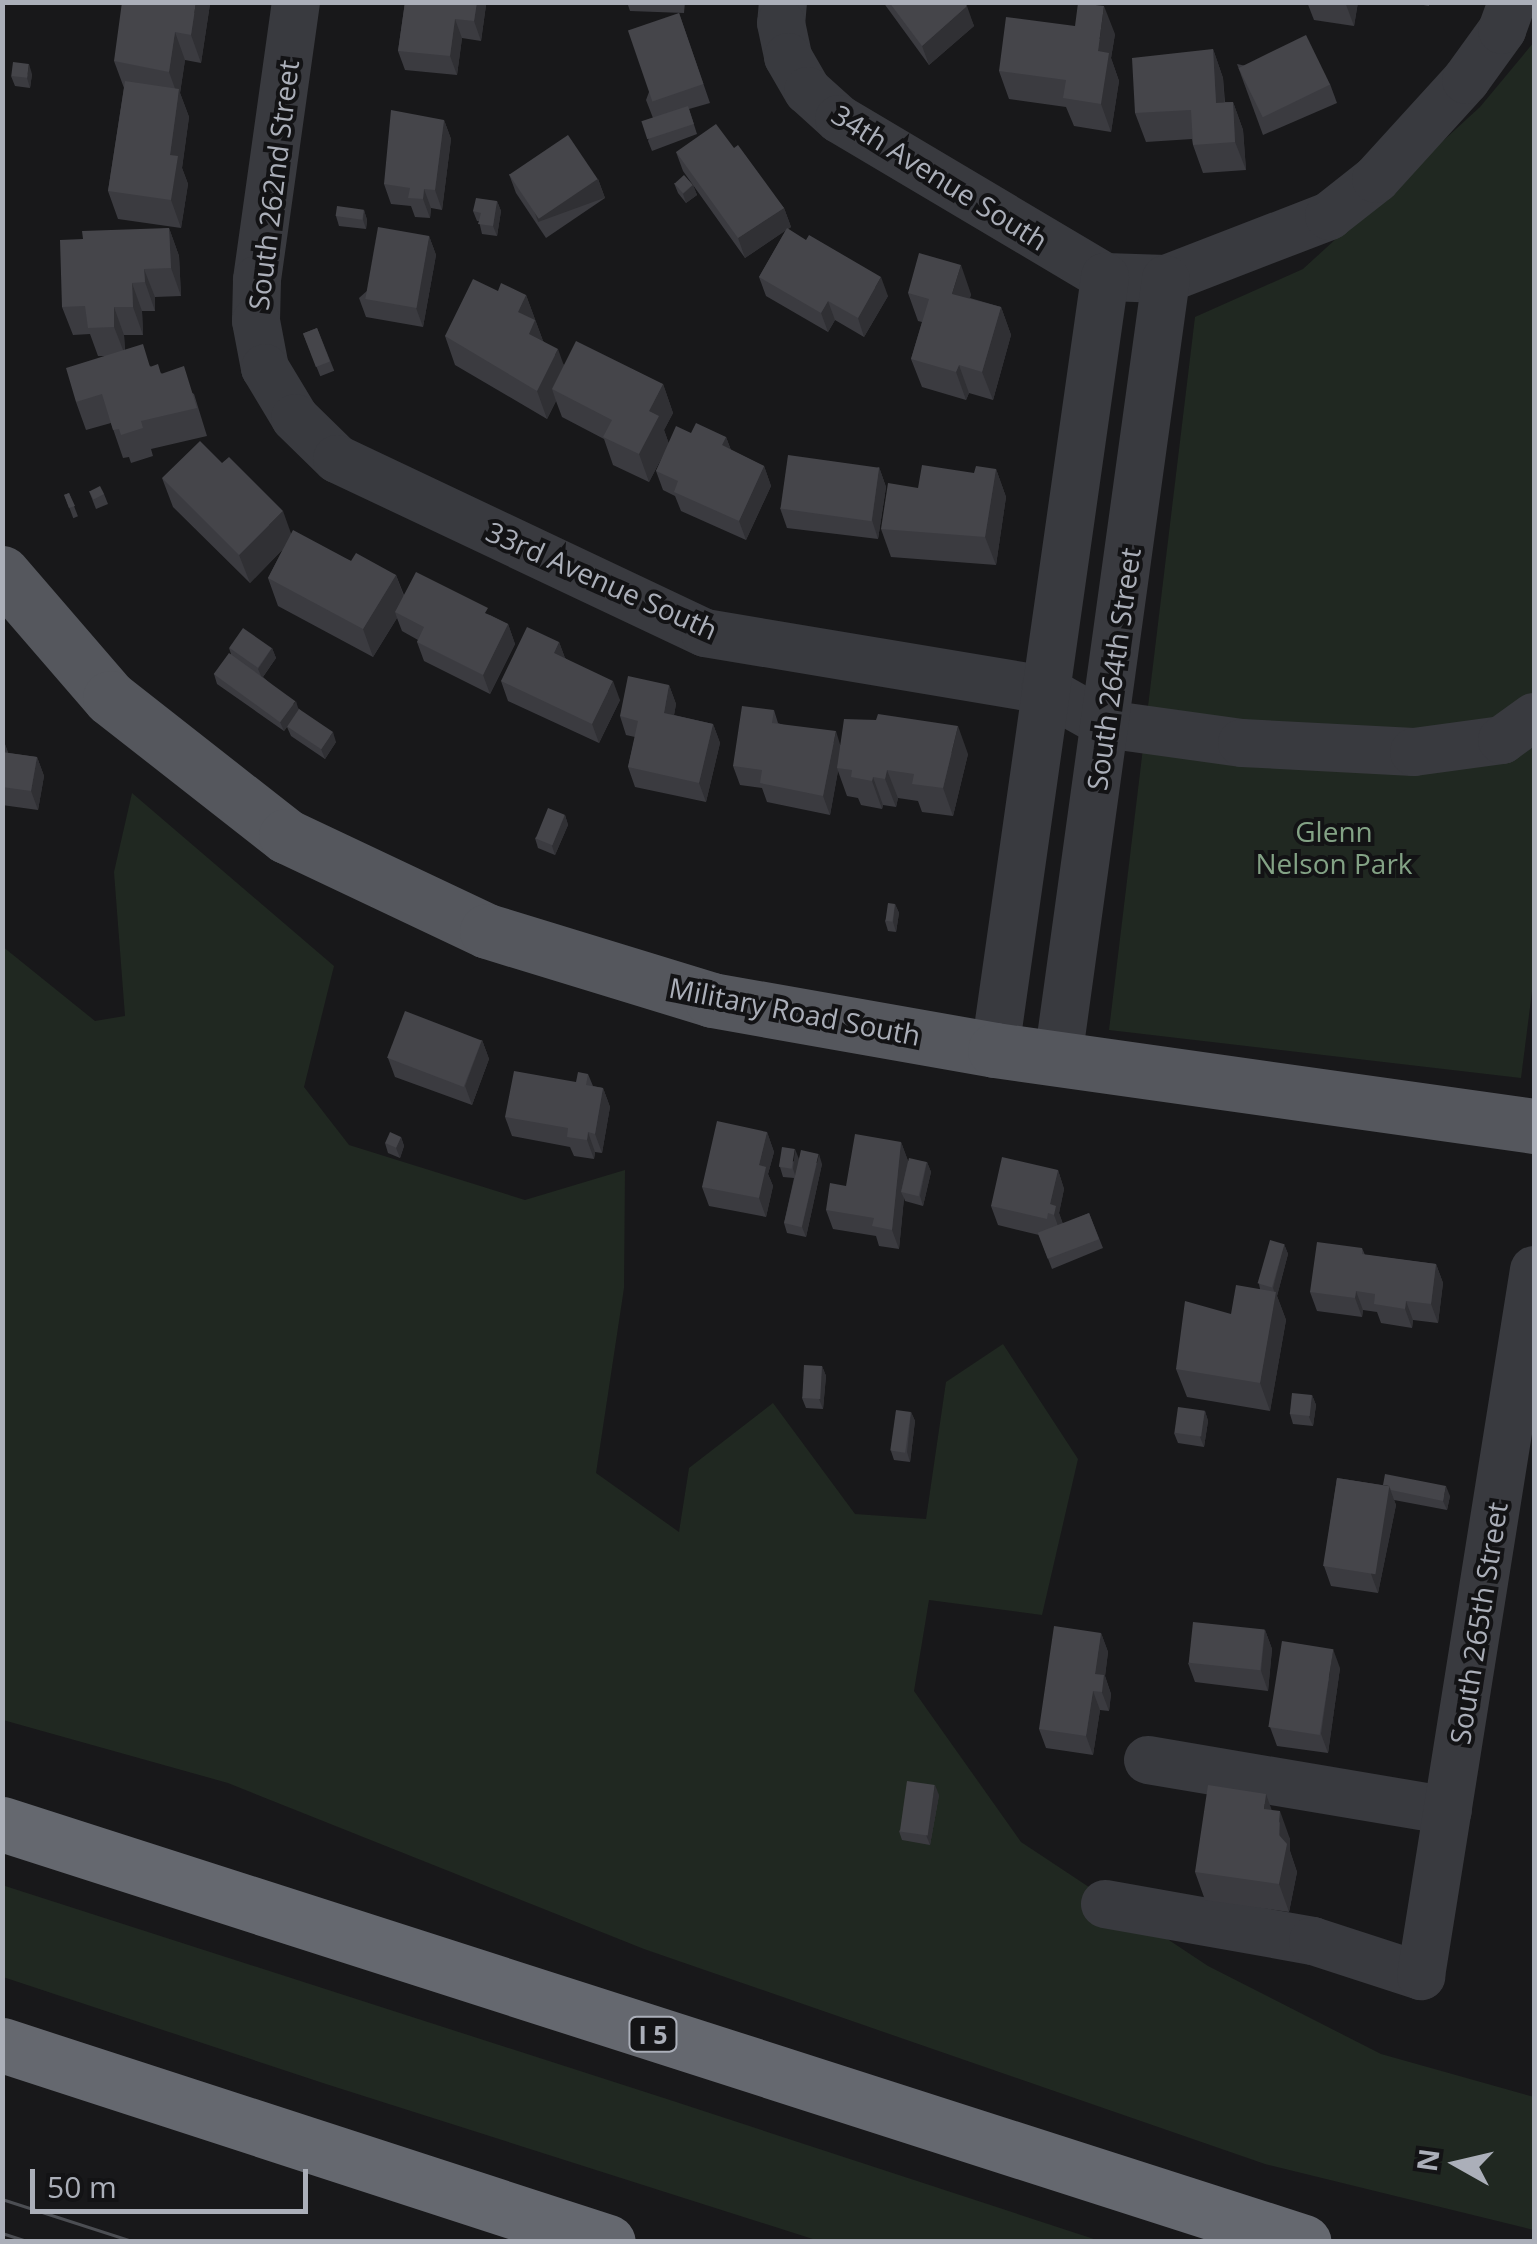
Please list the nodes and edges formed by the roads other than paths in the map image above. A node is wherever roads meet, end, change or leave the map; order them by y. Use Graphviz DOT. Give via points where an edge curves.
graph roads {
  1 [pos="296,2"];
  2 [pos="783,2"];
  3 [pos="1512,2"];
  4 [pos="1105,277"];
  5 [pos="1166,279"];
  6 [pos="265,368"];
  7 [pos="2,573"];
  8 [pos="1046,690"];
  9 [pos="1534,717"];
  10 [pos="1106,724"];
  11 [pos="996,1050"];
  12 [pos="1058,1059"];
  13 [pos="1534,1126"];
  14 [pos="1534,1270"];
  15 [pos="1148,1760"];
  16 [pos="1448,1811"];
  17 [pos="2,1824"];
  18 [pos="1105,1904"];
  19 [pos="2,2045"];
  20 [pos="608,2242"];
  21 [pos="1304,2242"];
  1 -- 6 [label="street, South 262nd Street" via="258,280 256,320"];
  2 -- 4 [label="street, 34th Avenue South" via="788,56 808,91 839,119"];
  3 -- 5 [label="street" via="1502,30 1466,80 1376,180 1329,216"];
  4 -- 5 [label="street"];
  4 -- 8 [label="street"];
  5 -- 10 [label="street, South 264th Street"];
  6 -- 8 [label="street, 33rd Avenue South" via="295,418 337,458 704,632"];
  7 -- 11 [label="main road, Military Road South" via="110,698 286,836 487,931 712,1000"];
  8 -- 10 [label="street, 33rd Avenue South"];
  8 -- 11 [label="street"];
  9 -- 10 [label="street" via="1502,740 1414,752 1242,743"];
  10 -- 12 [label="street, South 264th Street"];
  11 -- 12 [label="main road, Military Road South"];
  12 -- 13 [label="main road, Military Road South"];
  14 -- 16 [label="street, South 265th Street"];
  15 -- 16 [label="street"];
  16 -- 18 [label="street, South 265th Street" via="1421,1976 1313,1941"];
  17 -- 21 [label="highway, I 5"];
  19 -- 20 [label="highway"];
}
